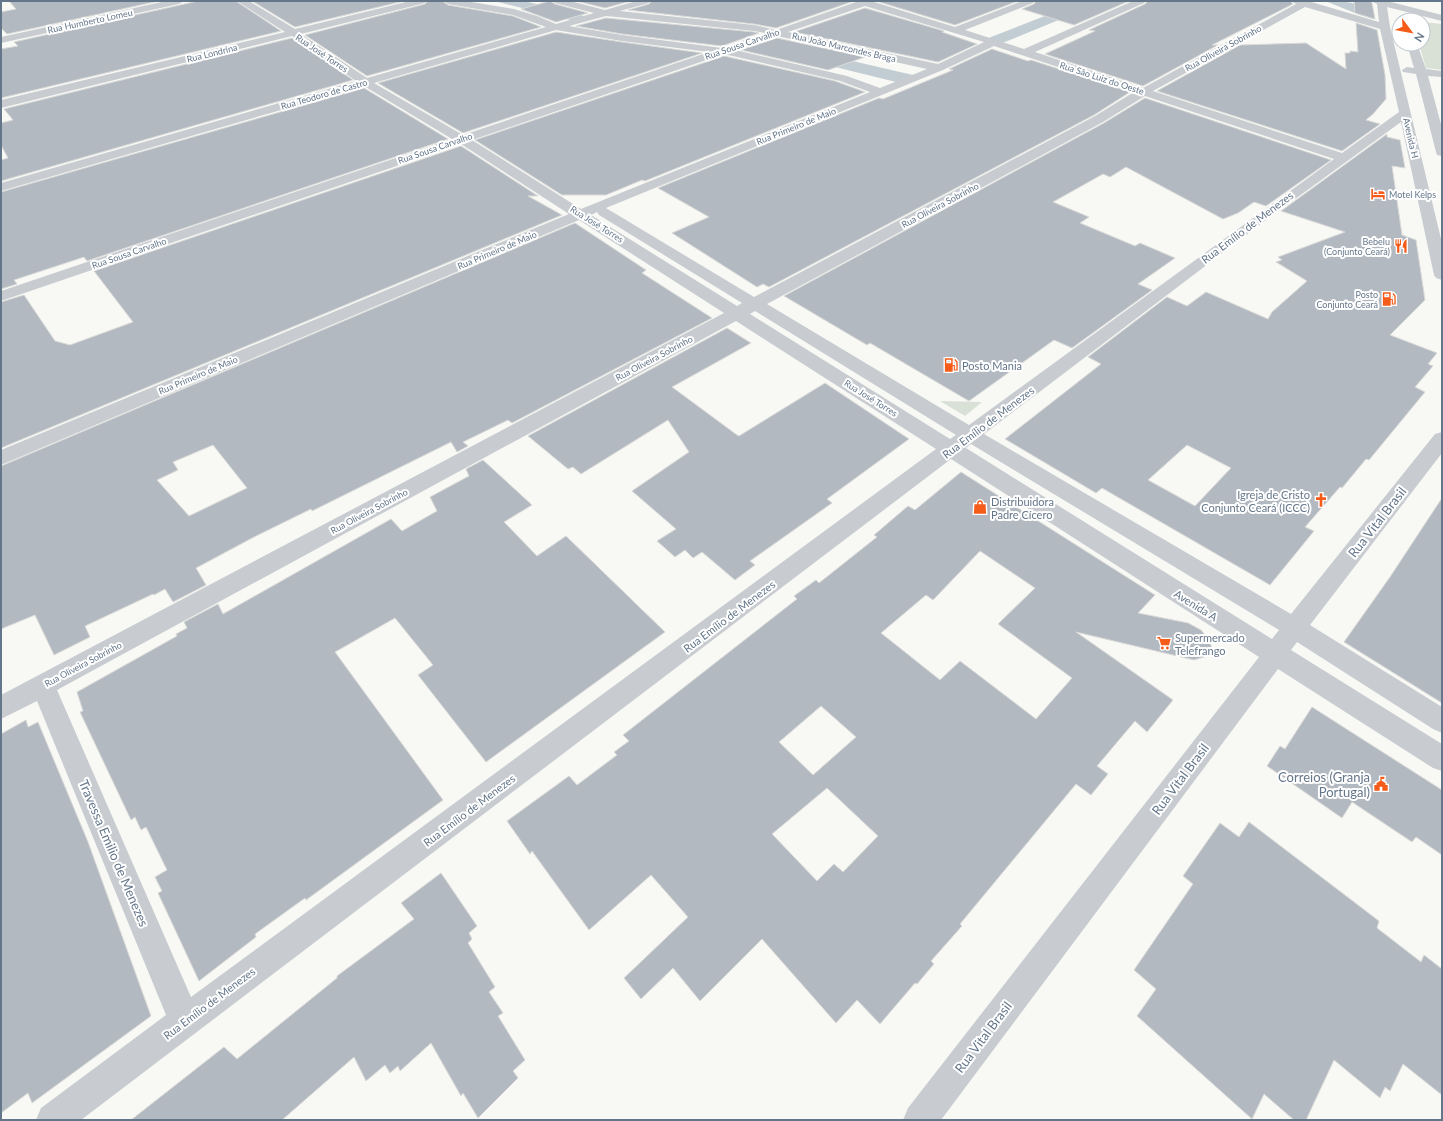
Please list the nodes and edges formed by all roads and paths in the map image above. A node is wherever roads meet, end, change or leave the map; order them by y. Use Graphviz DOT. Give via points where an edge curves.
graph roads {
  1 [pos="138,1"];
  2 [pos="179,1"];
  3 [pos="242,1"];
  4 [pos="261,1"];
  5 [pos="396,1"];
  6 [pos="422,1"];
  7 [pos="448,1"];
  8 [pos="558,1"];
  9 [pos="646,1"];
  10 [pos="1030,1"];
  11 [pos="1141,1"];
  12 [pos="865,2"];
  13 [pos="1301,2"];
  14 [pos="1380,2"];
  15 [pos="1402,4"];
  16 [pos="152,7"];
  17 [pos="607,13"];
  18 [pos="1442,18"];
  19 [pos="1385,26"];
  20 [pos="555,27"];
  21 [pos="298,29"];
  22 [pos="956,30"];
  23 [pos="777,32"];
  24 [pos="1,40"];
  25 [pos="993,42"];
  26 [pos="724,51"];
  27 [pos="1415,52"];
  28 [pos="1024,53"];
  29 [pos="350,55"];
  30 [pos="370,68"];
  31 [pos="938,68"];
  32 [pos="1394,68"];
  33 [pos="1421,72"];
  34 [pos="1442,74"];
  35 [pos="384,76"];
  36 [pos="365,82"];
  37 [pos="397,84"];
  38 [pos="880,92"];
  39 [pos="1143,92"];
  40 [pos="1,104"];
  41 [pos="1405,113"];
  42 [pos="463,132"];
  43 [pos="479,134"];
  44 [pos="492,142"];
  45 [pos="1442,152"];
  46 [pos="1342,157"];
  47 [pos="1,187"];
  48 [pos="584,199"];
  49 [pos="597,207"];
  50 [pos="581,214"];
  51 [pos="1442,275"];
  52 [pos="1,296"];
  53 [pos="756,303"];
  54 [pos="737,313"];
  55 [pos="1442,439"];
  56 [pos="961,442"];
  57 [pos="1,458"];
  58 [pos="1295,628"];
  59 [pos="1274,654"];
  60 [pos="43,686"];
  61 [pos="1,708"];
  62 [pos="1442,721"];
  63 [pos="1442,759"];
  64 [pos="185,1021"];
  65 [pos="53,1120"];
  66 [pos="920,1120"];
  1 -- 16 [label="street"];
  2 -- 16 [label="street, Rua Humberto Lomeu"];
  3 -- 21 [label="street, Rua José Torres"];
  4 -- 21 [label="street, Rua José Torres"];
  5 -- 21 [label="street, Rua Londrina"];
  6 -- 21 [label="street, Rua Londrina"];
  7 -- 20 [label="street" via="514,12"];
  8 -- 17 [label="street"];
  9 -- 17 [label="street, Rua Teodoro de Castro"];
  10 -- 22 [label="street"];
  11 -- 28 [label="street"];
  12 -- 22 [label="street, Rua São Luiz do Oeste"];
  12 -- 23 [label="street, Rua Sousa Carvalho"];
  13 -- 19 [label="street"];
  13 -- 39 [label="street, Rua Oliveira Sobrinho"];
  14 -- 15 [label="street"];
  14 -- 19 [label="street, Avenida H"];
  15 -- 18 [label="street"];
  16 -- 24 [label="street, Rua Humberto Lomeu"];
  17 -- 20 [label="street, Rua Teodoro de Castro"];
  17 -- 23 [label="street, Rua João Marcondes Braga"];
  19 -- 32 [label="street, Avenida H"];
  20 -- 26 [label="street"];
  20 -- 35 [label="street, Rua Teodoro de Castro"];
  21 -- 29 [label="street, Rua José Torres"];
  21 -- 36 [label="street, Rua José Torres"];
  21 -- 40 [label="street, Rua Londrina"];
  22 -- 25 [label="street, Rua São Luiz do Oeste"];
  23 -- 26 [label="street, Rua Sousa Carvalho"];
  23 -- 31 [label="street, Rua João Marcondes Braga"];
  25 -- 28 [label="street, Rua São Luiz do Oeste"];
  25 -- 31 [label="street, Rua Primeiro de Maio"];
  26 -- 38 [label="street" via="843,78"];
  26 -- 43 [label="street, Rua Sousa Carvalho"];
  27 -- 33 [label="street"];
  28 -- 39 [label="street, Rua São Luiz do Oeste"];
  30 -- 35 [label="street"];
  31 -- 38 [label="street, Rua Primeiro de Maio"];
  32 -- 33 [label="street"];
  32 -- 41 [label="street, Avenida H"];
  33 -- 34 [label="street"];
  33 -- 45 [label="street"];
  35 -- 36 [label="street, Rua Teodoro de Castro"];
  35 -- 37 [label="street"];
  36 -- 42 [label="street, Rua José Torres"];
  36 -- 47 [label="street, Rua Teodoro de Castro"];
  38 -- 49 [label="street, Rua Primeiro de Maio"];
  39 -- 46 [label="street, Rua São Luiz do Oeste"];
  39 -- 53 [label="street, Rua Oliveira Sobrinho" via="1099,119"];
  41 -- 46 [label="street, Rua Emílio de Menezes"];
  41 -- 51 [label="street, Avenida H"];
  42 -- 43 [label="street, Rua José Torres"];
  42 -- 50 [label="street, Rua José Torres"];
  42 -- 52 [label="street, Rua Sousa Carvalho"];
  43 -- 44 [label="street, Rua José Torres"];
  46 -- 56 [label="street, Rua Emílio de Menezes"];
  48 -- 49 [label="street, Rua José Torres"];
  49 -- 50 [label="street, Rua Primeiro de Maio"];
  49 -- 53 [label="street, Rua José Torres"];
  50 -- 54 [label="street, Rua José Torres"];
  50 -- 57 [label="street, Rua Primeiro de Maio"];
  53 -- 54 [label="street, Rua Oliveira Sobrinho"];
  53 -- 56 [label="street, Rua José Torres"];
  54 -- 56 [label="street, Rua José Torres"];
  54 -- 60 [label="street, Rua Oliveira Sobrinho"];
  55 -- 58 [label="street, Rua Vital Brasil"];
  56 -- 58 [label="street"];
  56 -- 59 [label="street, Avenida A"];
  56 -- 64 [label="street, Rua Emílio de Menezes"];
  58 -- 59 [label="street, Rua Vital Brasil"];
  58 -- 62 [label="street"];
  59 -- 63 [label="street, Avenida A"];
  59 -- 66 [label="street, Rua Vital Brasil"];
  60 -- 61 [label="street, Rua Oliveira Sobrinho"];
  60 -- 64 [label="street, Travessa Emilio de Menezes"];
  64 -- 65 [label="street, Rua Emílio de Menezes"];
}
